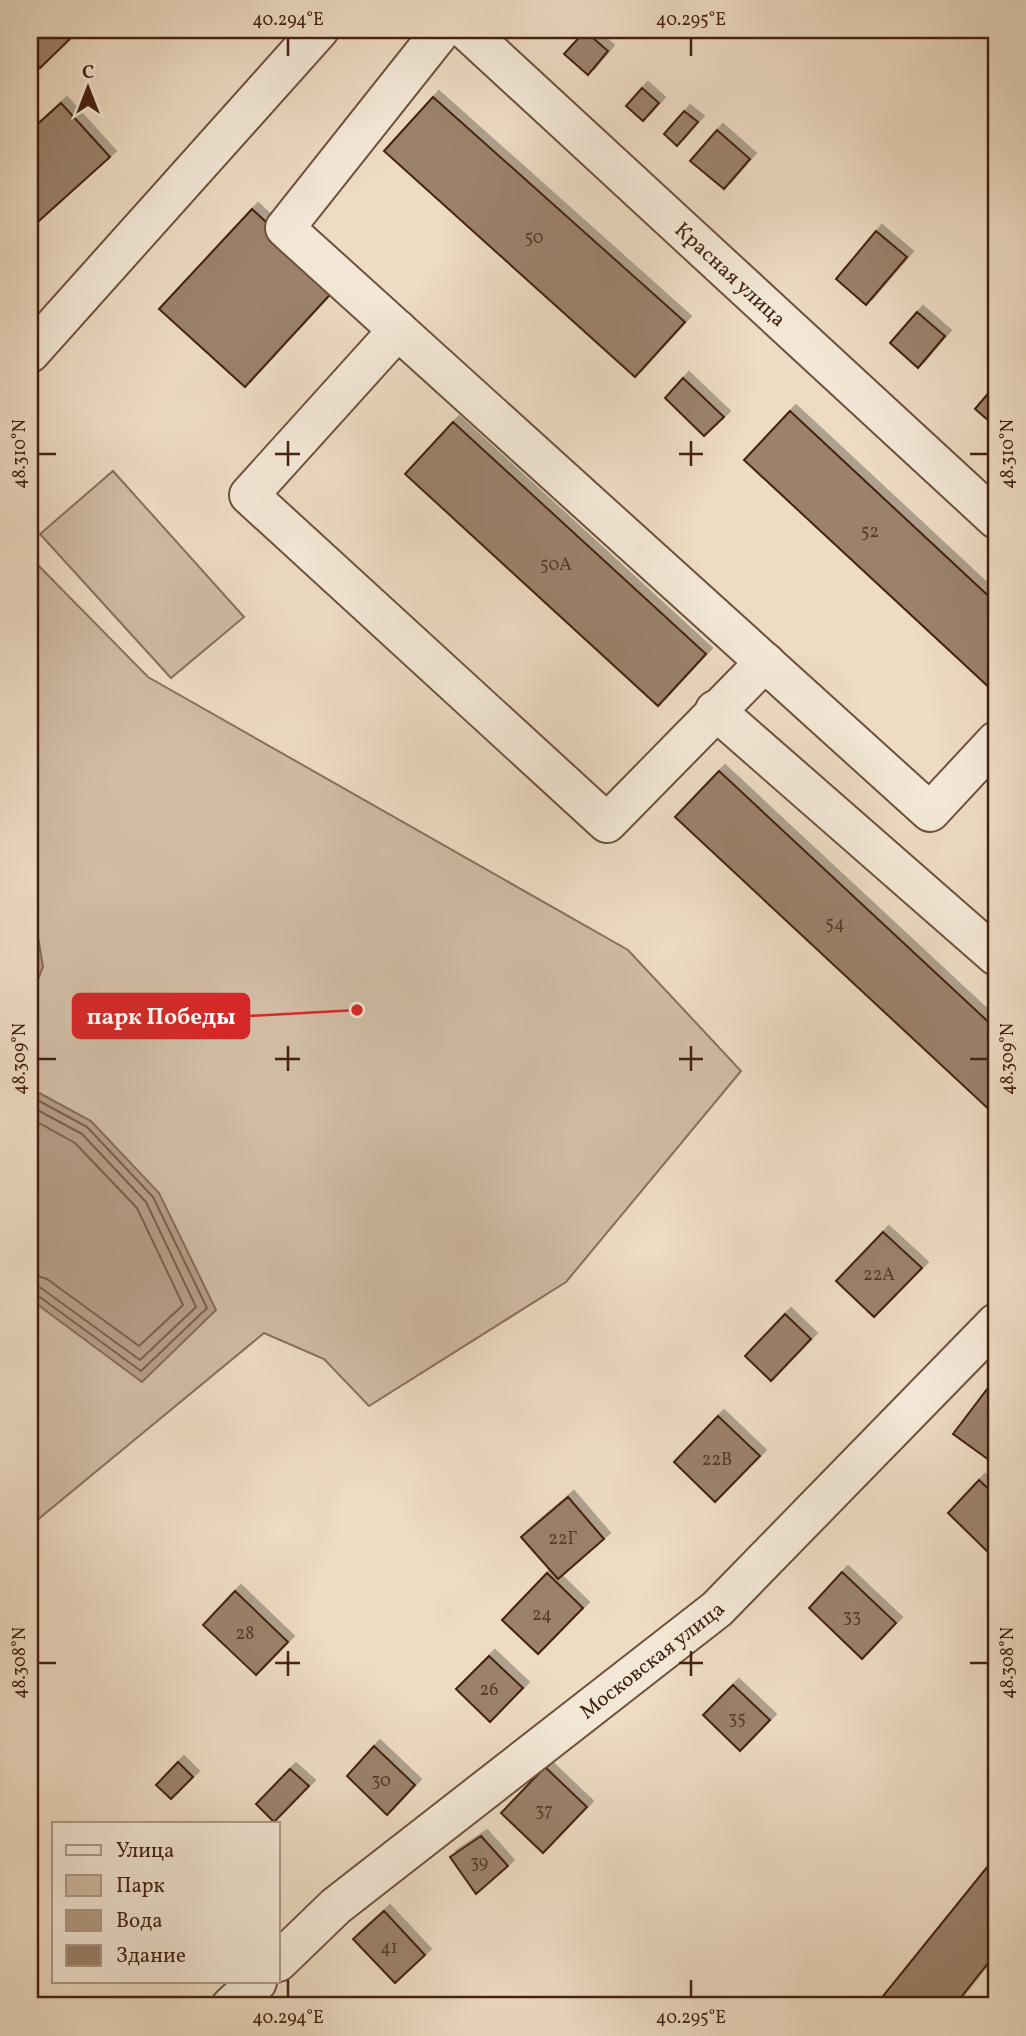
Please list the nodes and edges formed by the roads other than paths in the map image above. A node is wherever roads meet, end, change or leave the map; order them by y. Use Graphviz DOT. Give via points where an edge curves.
graph roads {
  1 [pos="319,30"];
  2 [pos="442,30"];
  3 [pos="466,30"];
  4 [pos="398,330"];
  5 [pos="30,353"];
  6 [pos="996,519"];
  7 [pos="765,662"];
  8 [pos="715,710"];
  9 [pos="995,744"];
  10 [pos="996,956"];
  11 [pos="996,1323"];
  12 [pos="280,1960"];
  13 [pos="256,1983"];
  14 [pos="231,2006"];
  1 -- 5 [label="street"];
  2 -- 4 [label="street" via="285,228"];
  3 -- 6 [label="street, Красная улица"];
  4 -- 7 [label="street"];
  4 -- 8 [label="street" via="249,495 607,823"];
  7 -- 8 [label="street"];
  7 -- 9 [label="street" via="930,812"];
  8 -- 10 [label="street"];
  11 -- 12 [label="street, Московская улица" via="717,1609 337,1906"];
  13 -- 14 [label="street"];
}
